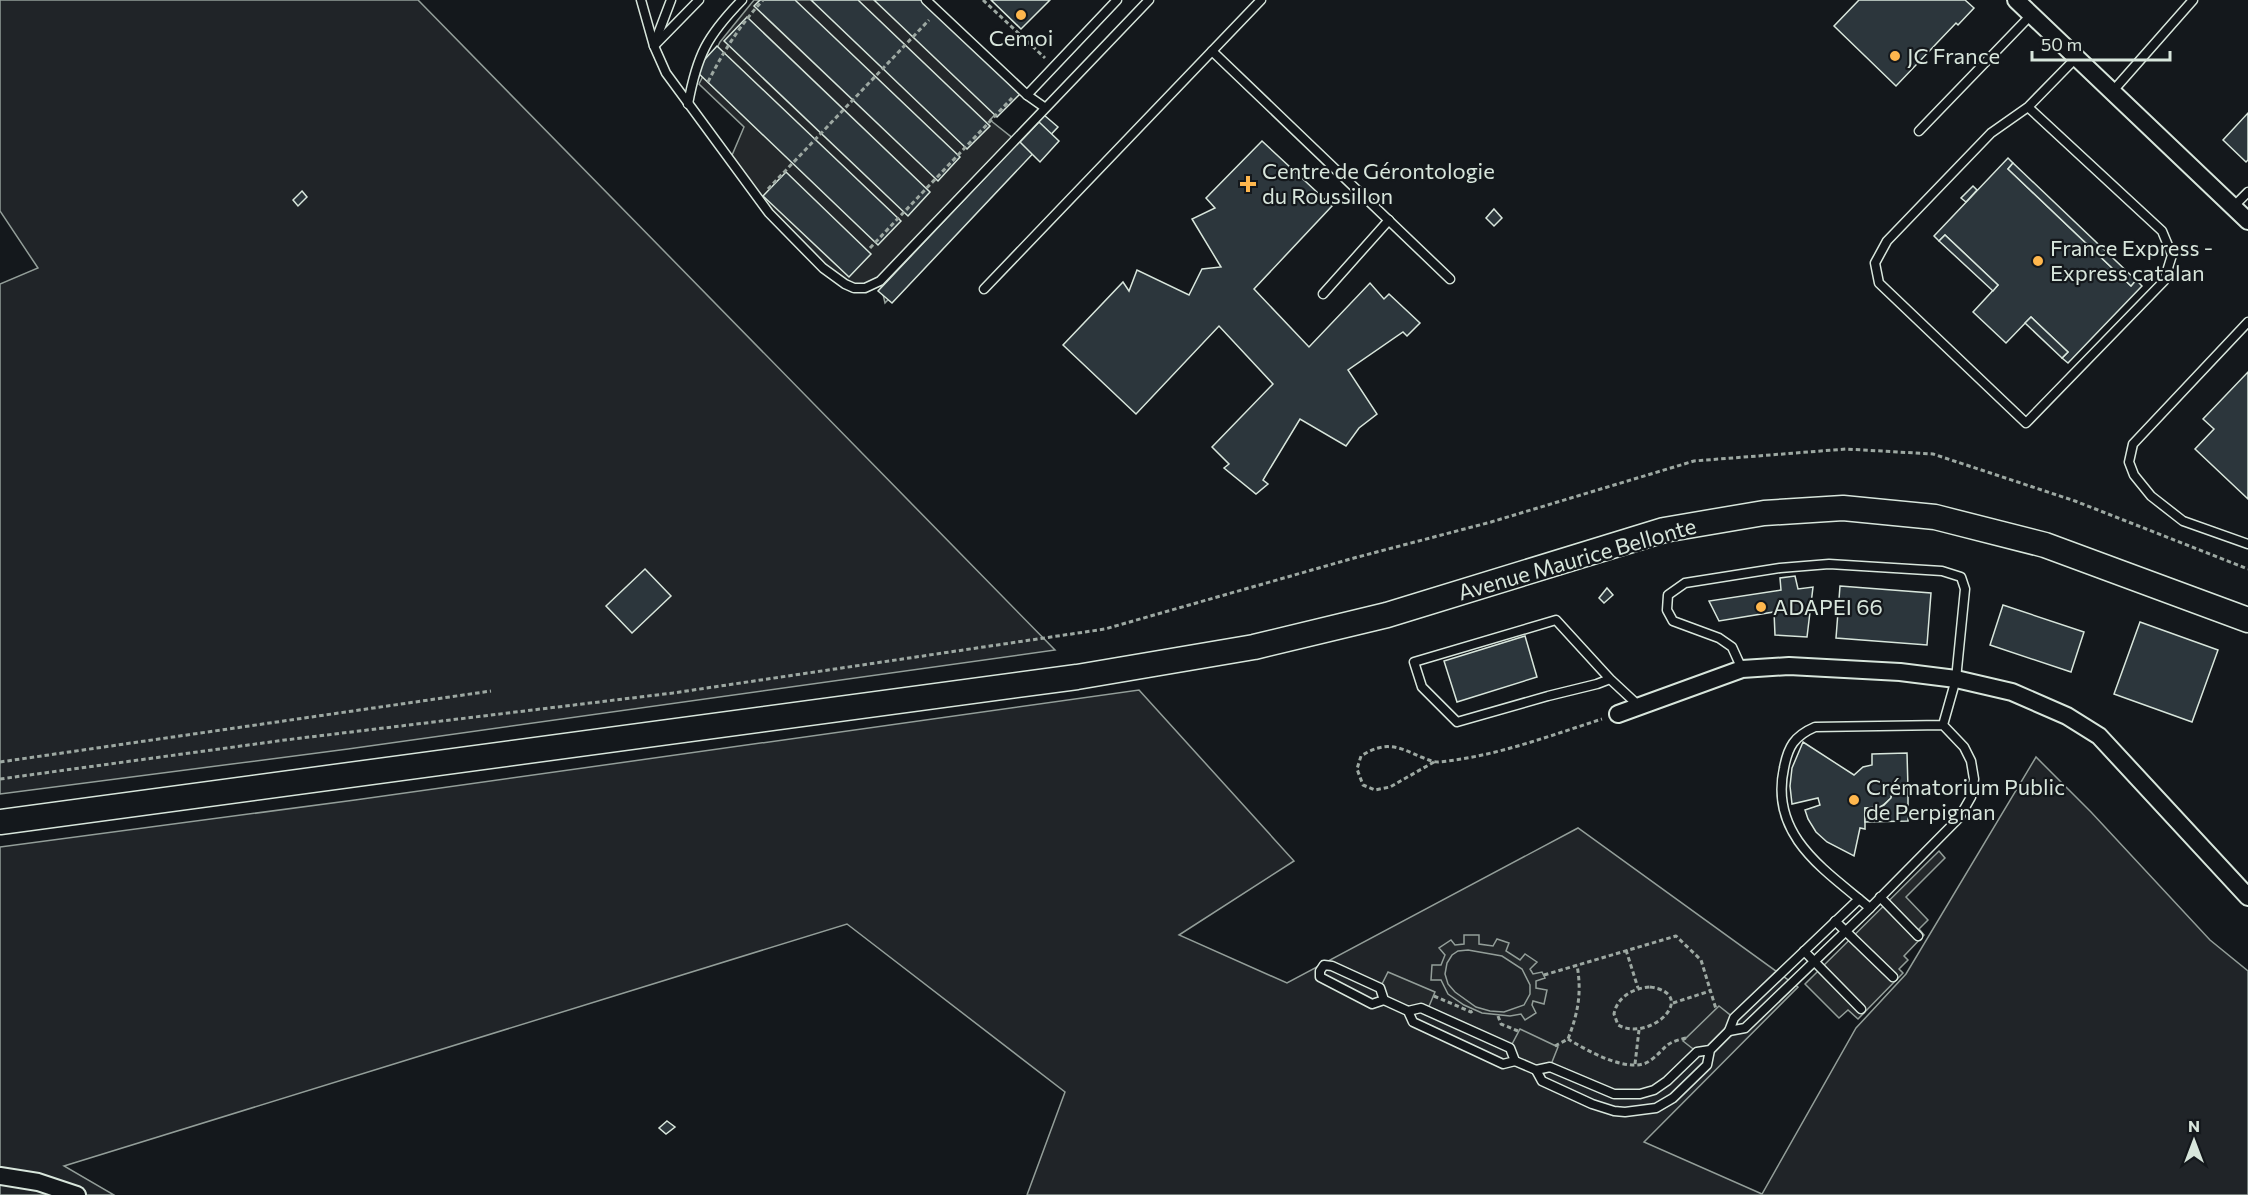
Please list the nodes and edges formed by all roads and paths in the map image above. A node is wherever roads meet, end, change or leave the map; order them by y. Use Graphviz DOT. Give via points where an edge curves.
graph roads {
  1 [pos="641,0"];
  2 [pos="671,0"];
  3 [pos="699,0"];
  4 [pos="742,0"];
  5 [pos="763,0"];
  6 [pos="926,0"];
  7 [pos="983,0"];
  8 [pos="1117,0"];
  9 [pos="1149,0"];
  10 [pos="1261,0"];
  11 [pos="2016,0"];
  12 [pos="2193,0"];
  13 [pos="938,11"];
  14 [pos="2031,15"];
  15 [pos="654,46"];
  16 [pos="1212,51"];
  17 [pos="2076,58"];
  18 [pos="1048,61"];
  19 [pos="704,89"];
  20 [pos="1024,92"];
  21 [pos="2112,92"];
  22 [pos="688,104"];
  23 [pos="1044,107"];
  24 [pos="2028,107"];
  25 [pos="1919,131"];
  26 [pos="2248,192"];
  27 [pos="759,199"];
  28 [pos="2233,207"];
  29 [pos="1389,220"];
  30 [pos="2248,221"];
  31 [pos="870,248"];
  32 [pos="1450,279"];
  33 [pos="984,289"];
  34 [pos="1323,294"];
  35 [pos="2248,322"];
  36 [pos="2248,544"];
  37 [pos="2248,569"];
  38 [pos="2248,620"];
  39 [pos="1742,669"];
  40 [pos="1610,678"];
  41 [pos="1956,679"];
  42 [pos="491,691"];
  43 [pos="1640,706"];
  44 [pos="1618,714"];
  45 [pos="1943,724"];
  46 [pos="0,762"];
  47 [pos="1434,762"];
  48 [pos="0,779"];
  49 [pos="0,822"];
  50 [pos="1880,897"];
  51 [pos="2248,897"];
  52 [pos="1858,899"];
  53 [pos="1870,908"];
  54 [pos="1835,921"];
  55 [pos="1846,931"];
  56 [pos="1918,936"];
  57 [pos="1626,950"];
  58 [pos="1804,951"];
  59 [pos="1815,961"];
  60 [pos="1577,965"];
  61 [pos="1544,975"];
  62 [pos="1893,977"];
  63 [pos="1638,988"];
  64 [pos="1710,990"];
  65 [pos="1434,996"];
  66 [pos="1384,1000"];
  67 [pos="1673,1003"];
  68 [pos="1716,1009"];
  69 [pos="1861,1009"];
  70 [pos="1474,1010"];
  71 [pos="1408,1011"];
  72 [pos="1498,1016"];
  73 [pos="1639,1030"];
  74 [pos="1518,1031"];
  75 [pos="1729,1031"];
  76 [pos="1686,1038"];
  77 [pos="1568,1039"];
  78 [pos="1555,1046"];
  79 [pos="1710,1050"];
  80 [pos="1515,1061"];
  81 [pos="1635,1064"];
  82 [pos="1536,1070"];
  83 [pos="0,1176"];
  84 [pos="77,1195"];
  1 -- 15 [label="lane"];
  2 -- 15 [label="lane"];
  3 -- 15 [label="lane"];
  4 -- 22 [label="lane" via="711,34 693,78"];
  5 -- 19 [label="path" via="726,48"];
  6 -- 13 [label="lane"];
  7 -- 18 [label="path"];
  8 -- 20 [label="lane"];
  9 -- 23 [label="lane"];
  10 -- 16 [label="lane"];
  11 -- 14 [label="street"];
  12 -- 21 [label="lane"];
  13 -- 20 [label="lane"];
  13 -- 27 [label="path"];
  14 -- 17 [label="street"];
  14 -- 25 [label="lane"];
  15 -- 22 [label="lane" via="666,74"];
  16 -- 29 [label="lane"];
  16 -- 33 [label="lane"];
  17 -- 21 [label="street"];
  17 -- 24 [label="lane"];
  20 -- 23 [label="lane"];
  20 -- 31 [label="path"];
  21 -- 28 [label="street"];
  22 -- 27 [label="lane"];
  23 -- 27 [label="lane" via="880,281 865,288 845,284 823,268"];
  24 -- 24 [label="lane" via="1991,133 1887,241 1875,263 1879,283 2026,423 2164,281 2172,255 2162,231"];
  26 -- 28 [label="lane"];
  28 -- 30 [label="street"];
  29 -- 32 [label="lane"];
  29 -- 34 [label="lane"];
  35 -- 36 [label="lane" via="2133,444 2129,462 2151,496 2182,520"];
  37 -- 48 [label="path" via="2075,501 1932,454 1846,449 1694,461 1105,629 672,693"];
  38 -- 49 [label="main road, Avenue Maurice Bellonte" via="2045,545 1935,517 1843,508 1764,513 1664,530 1387,615 1254,647 1077,677"];
  39 -- 41 [label="street" via="1789,666"];
  39 -- 41 [label="lane" via="1732,647 1674,621 1667,610 1668,595 1685,583 1829,564 1941,571 1961,577 1965,589"];
  39 -- 43 [label="street"];
  40 -- 40 [label="lane" via="1556,620 1414,662 1422,687 1457,722"];
  40 -- 43 [label="lane"];
  41 -- 45 [label="lane"];
  41 -- 51 [label="street" via="2012,692 2067,716 2099,736"];
  42 -- 46 [label="path"];
  43 -- 44 [label="street"];
  44 -- 47 [label="path" via="1520,745 1466,759"];
  45 -- 50 [label="lane" via="1971,760 1971,797 1959,818"];
  45 -- 52 [label="lane" via="1815,727 1799,733 1787,754 1780,802 1787,822 1805,853"];
  47 -- 47 [label="path" via="1397,746 1376,747 1361,756 1357,769 1363,785 1375,790 1390,787"];
  50 -- 53 [label="lane"];
  50 -- 56 [label="lane"];
  52 -- 53 [label="lane"];
  52 -- 54 [label="lane"];
  53 -- 55 [label="lane"];
  54 -- 55 [label="lane"];
  54 -- 58 [label="lane"];
  55 -- 59 [label="lane"];
  55 -- 62 [label="lane"];
  57 -- 60 [label="path"];
  57 -- 63 [label="path"];
  57 -- 64 [label="path" via="1676,936 1701,960"];
  58 -- 59 [label="lane"];
  58 -- 75 [label="lane" via="1734,1018"];
  59 -- 69 [label="lane"];
  59 -- 75 [label="lane" via="1745,1028"];
  60 -- 61 [label="path"];
  60 -- 77 [label="path" via="1578,1013"];
  63 -- 67 [label="path" via="1660,988"];
  63 -- 73 [label="path" via="1619,1001 1614,1014 1618,1025"];
  64 -- 67 [label="path"];
  64 -- 68 [label="path"];
  65 -- 70 [label="path"];
  66 -- 66 [label="lane" via="1380,988 1352,975 1332,966 1324,966 1320,971 1320,977 1372,1004"];
  66 -- 71 [label="lane"];
  67 -- 73 [label="path" via="1663,1019"];
  71 -- 80 [label="lane" via="1413,1022 1483,1055 1503,1064"];
  71 -- 80 [label="lane" via="1420,1008 1510,1048"];
  72 -- 74 [label="path" via="1501,1024"];
  73 -- 81 [label="path"];
  75 -- 79 [label="lane"];
  76 -- 81 [label="path" via="1663,1046 1651,1061"];
  77 -- 78 [label="path"];
  77 -- 81 [label="path" via="1597,1055"];
  79 -- 82 [label="lane" via="1697,1052 1667,1081 1640,1094 1614,1094 1550,1067"];
  79 -- 82 [label="lane" via="1707,1065 1673,1098 1656,1108 1642,1110 1614,1111 1592,1104 1542,1081"];
  80 -- 82 [label="lane"];
  83 -- 84 [label="street" via="38,1182"];
}
